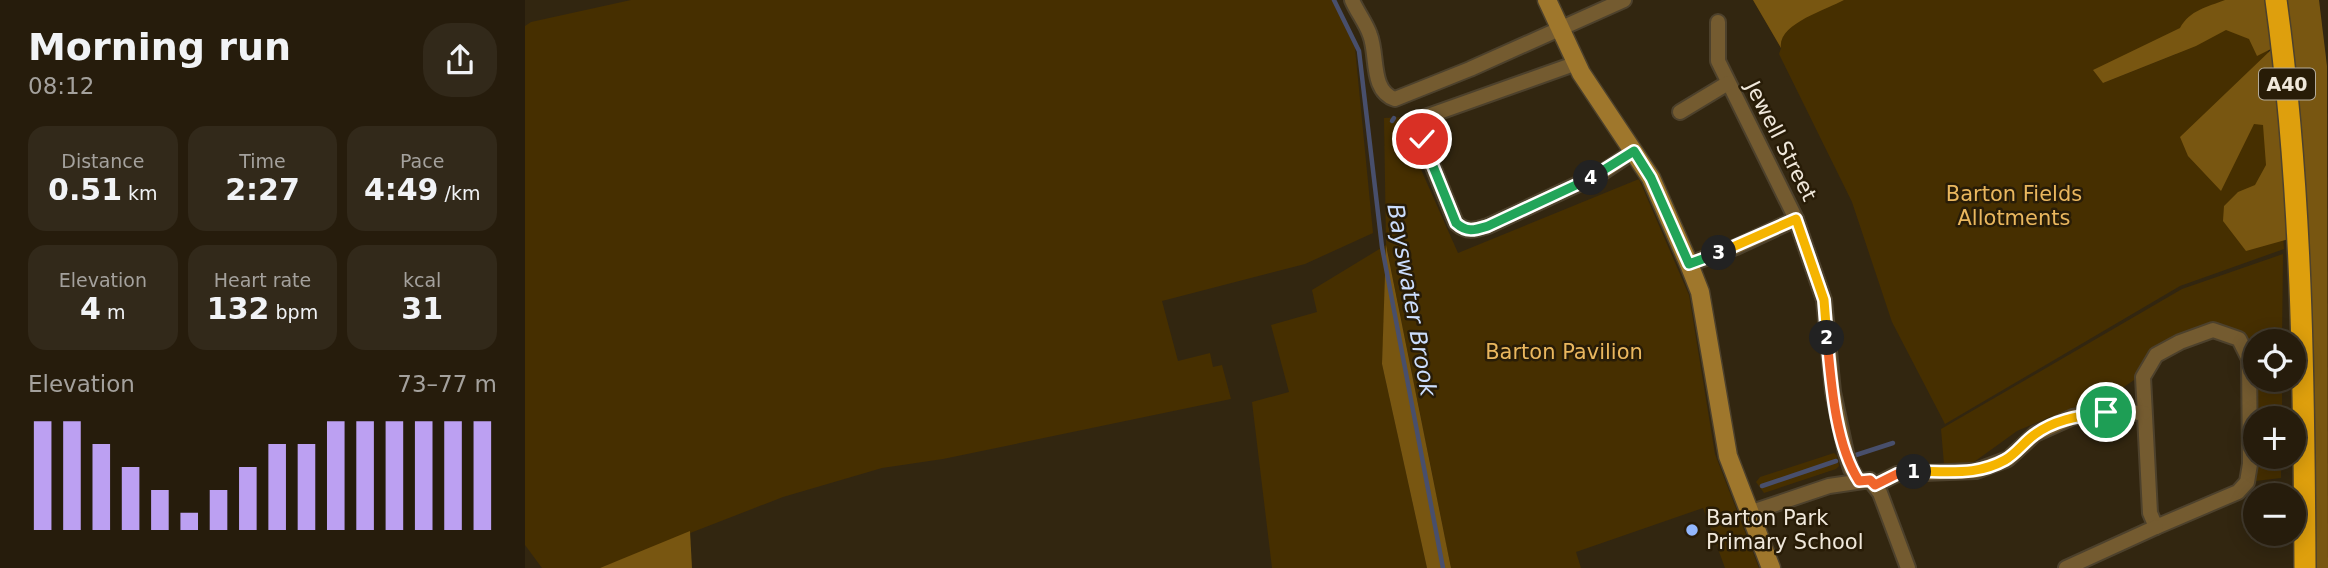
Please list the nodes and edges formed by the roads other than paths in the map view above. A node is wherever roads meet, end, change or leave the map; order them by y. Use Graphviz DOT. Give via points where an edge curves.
graph roads {
  1 [pos="1352,0"];
  2 [pos="1547,0"];
  3 [pos="1624,0"];
  4 [pos="2276,0"];
  5 [pos="1718,22"];
  6 [pos="1559,29"];
  7 [pos="1577,63"];
  8 [pos="1728,83"];
  9 [pos="1680,112"];
  10 [pos="1634,151"];
  11 [pos="1796,219"];
  12 [pos="1689,264"];
  13 [pos="2144,413"];
  14 [pos="1859,481"];
  15 [pos="2304,483"];
  16 [pos="1875,485"];
  17 [pos="1749,513"];
  18 [pos="2156,527"];
  19 [pos="2300,546"];
  20 [pos="2305,546"];
  21 [pos="1771,568"];
  22 [pos="1908,568"];
  23 [pos="2066,568"];
  24 [pos="2293,568"];
  25 [pos="2305,568"];
  1 -- 6 [label="street" via="1371,36 1381,88 1395,99"];
  2 -- 6 [label="street"];
  3 -- 6 [label="street"];
  4 -- 15 [label="highway, A40" via="2294,168"];
  5 -- 8 [label="street, Jewell Street" via="1718,61"];
  6 -- 7 [label="street"];
  7 -- 10 [label="street"];
  7 -- 10 [label="street" via="1425,117 1422,139 1456,223 1474,231 1488,226 1600,174"];
  8 -- 9 [label="street"];
  8 -- 11 [label="street, Jewell Street"];
  10 -- 12 [label="street"];
  11 -- 12 [label="street"];
  11 -- 14 [label="street, Jewell Street" via="1824,300 1833,392 1849,461"];
  12 -- 17 [label="street" via="1700,292 1728,456"];
  13 -- 16 [label="street" via="2073,417 2035,434 2008,459 1976,471 1897,474"];
  13 -- 18 [label="street" via="2150,513"];
  13 -- 18 [label="street" via="2143,377 2155,355 2213,330 2239,339 2249,359 2251,464 2247,482 2238,492"];
  14 -- 16 [label="street" via="1870,480"];
  14 -- 17 [label="street" via="1829,486"];
  16 -- 22 [label="street"];
  17 -- 21 [label="street"];
  18 -- 23 [label="street"];
  19 -- 24 [label="street"];
  20 -- 25 [label="highway, A40"];
}
